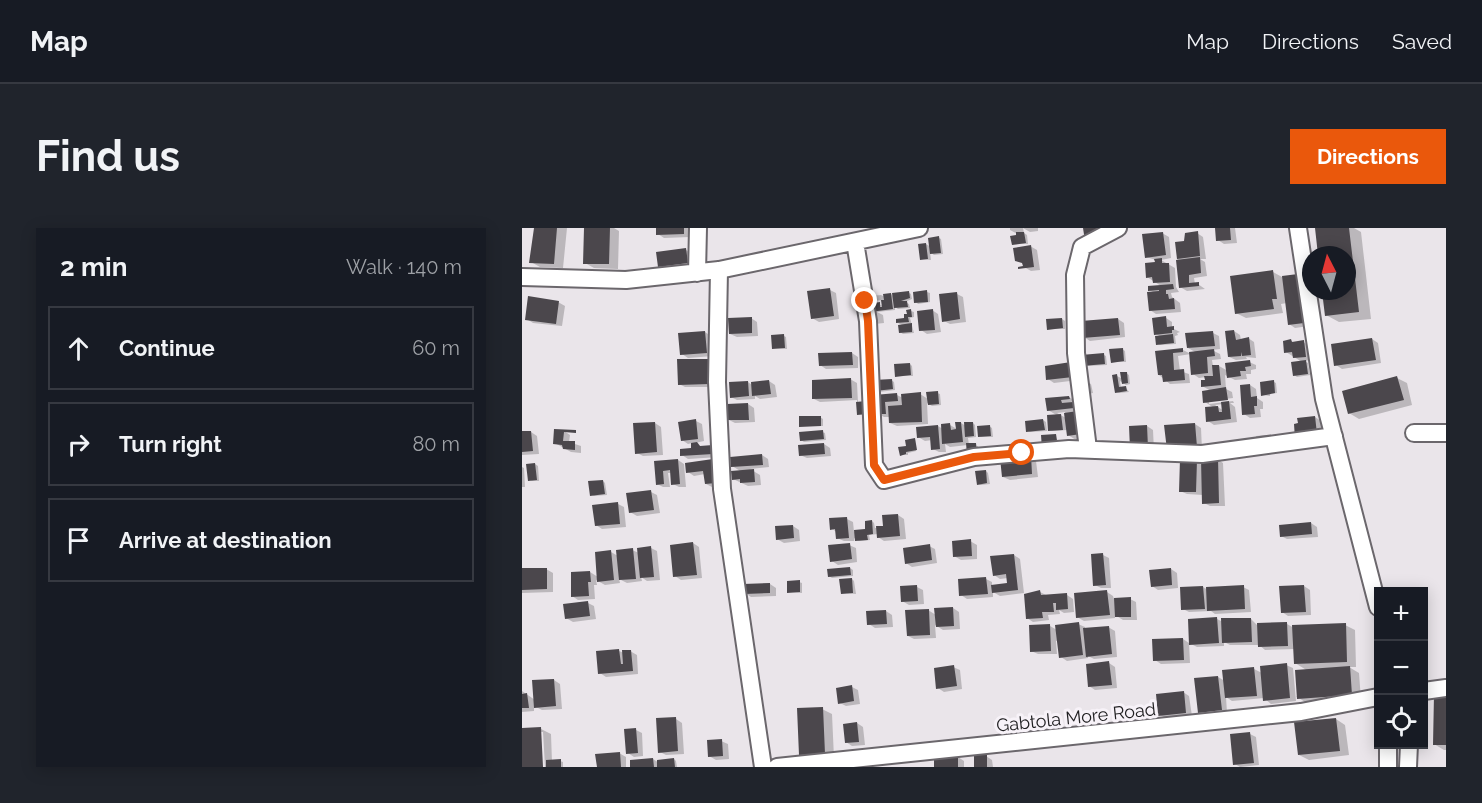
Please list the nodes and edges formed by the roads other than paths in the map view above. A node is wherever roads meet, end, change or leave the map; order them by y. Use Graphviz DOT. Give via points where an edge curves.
graph roads {
  1 [pos="698,228"];
  2 [pos="919,228"];
  3 [pos="1118,228"];
  4 [pos="1298,228"];
  5 [pos="855,242"];
  6 [pos="719,270"];
  7 [pos="697,273"];
  8 [pos="523,279"];
  9 [pos="1414,433"];
  10 [pos="1446,433"];
  11 [pos="1334,436"];
  12 [pos="1088,449"];
  13 [pos="1374,591"];
  14 [pos="1446,688"];
  15 [pos="1428,690"];
  16 [pos="1374,698"];
  17 [pos="1388,749"];
  18 [pos="1409,749"];
  19 [pos="763,767"];
  20 [pos="777,767"];
  21 [pos="1388,767"];
  22 [pos="1408,767"];
  1 -- 7 [label="street"];
  2 -- 5 [label="street"];
  3 -- 12 [label="street" via="1082,247 1075,275 1076,353"];
  4 -- 11 [label="street" via="1324,399"];
  5 -- 6 [label="street"];
  5 -- 12 [label="street" via="868,321 874,465 884,480 974,457"];
  6 -- 7 [label="street"];
  6 -- 19 [label="street" via="717,382 722,489"];
  7 -- 8 [label="street" via="626,280"];
  9 -- 10 [label="street"];
  11 -- 12 [label="street" via="1202,454"];
  11 -- 13 [label="street"];
  14 -- 15 [label="street"];
  16 -- 20 [label="street, Gabtola More Road" via="1301,712"];
  17 -- 21 [label="street"];
  18 -- 22 [label="street"];
}
